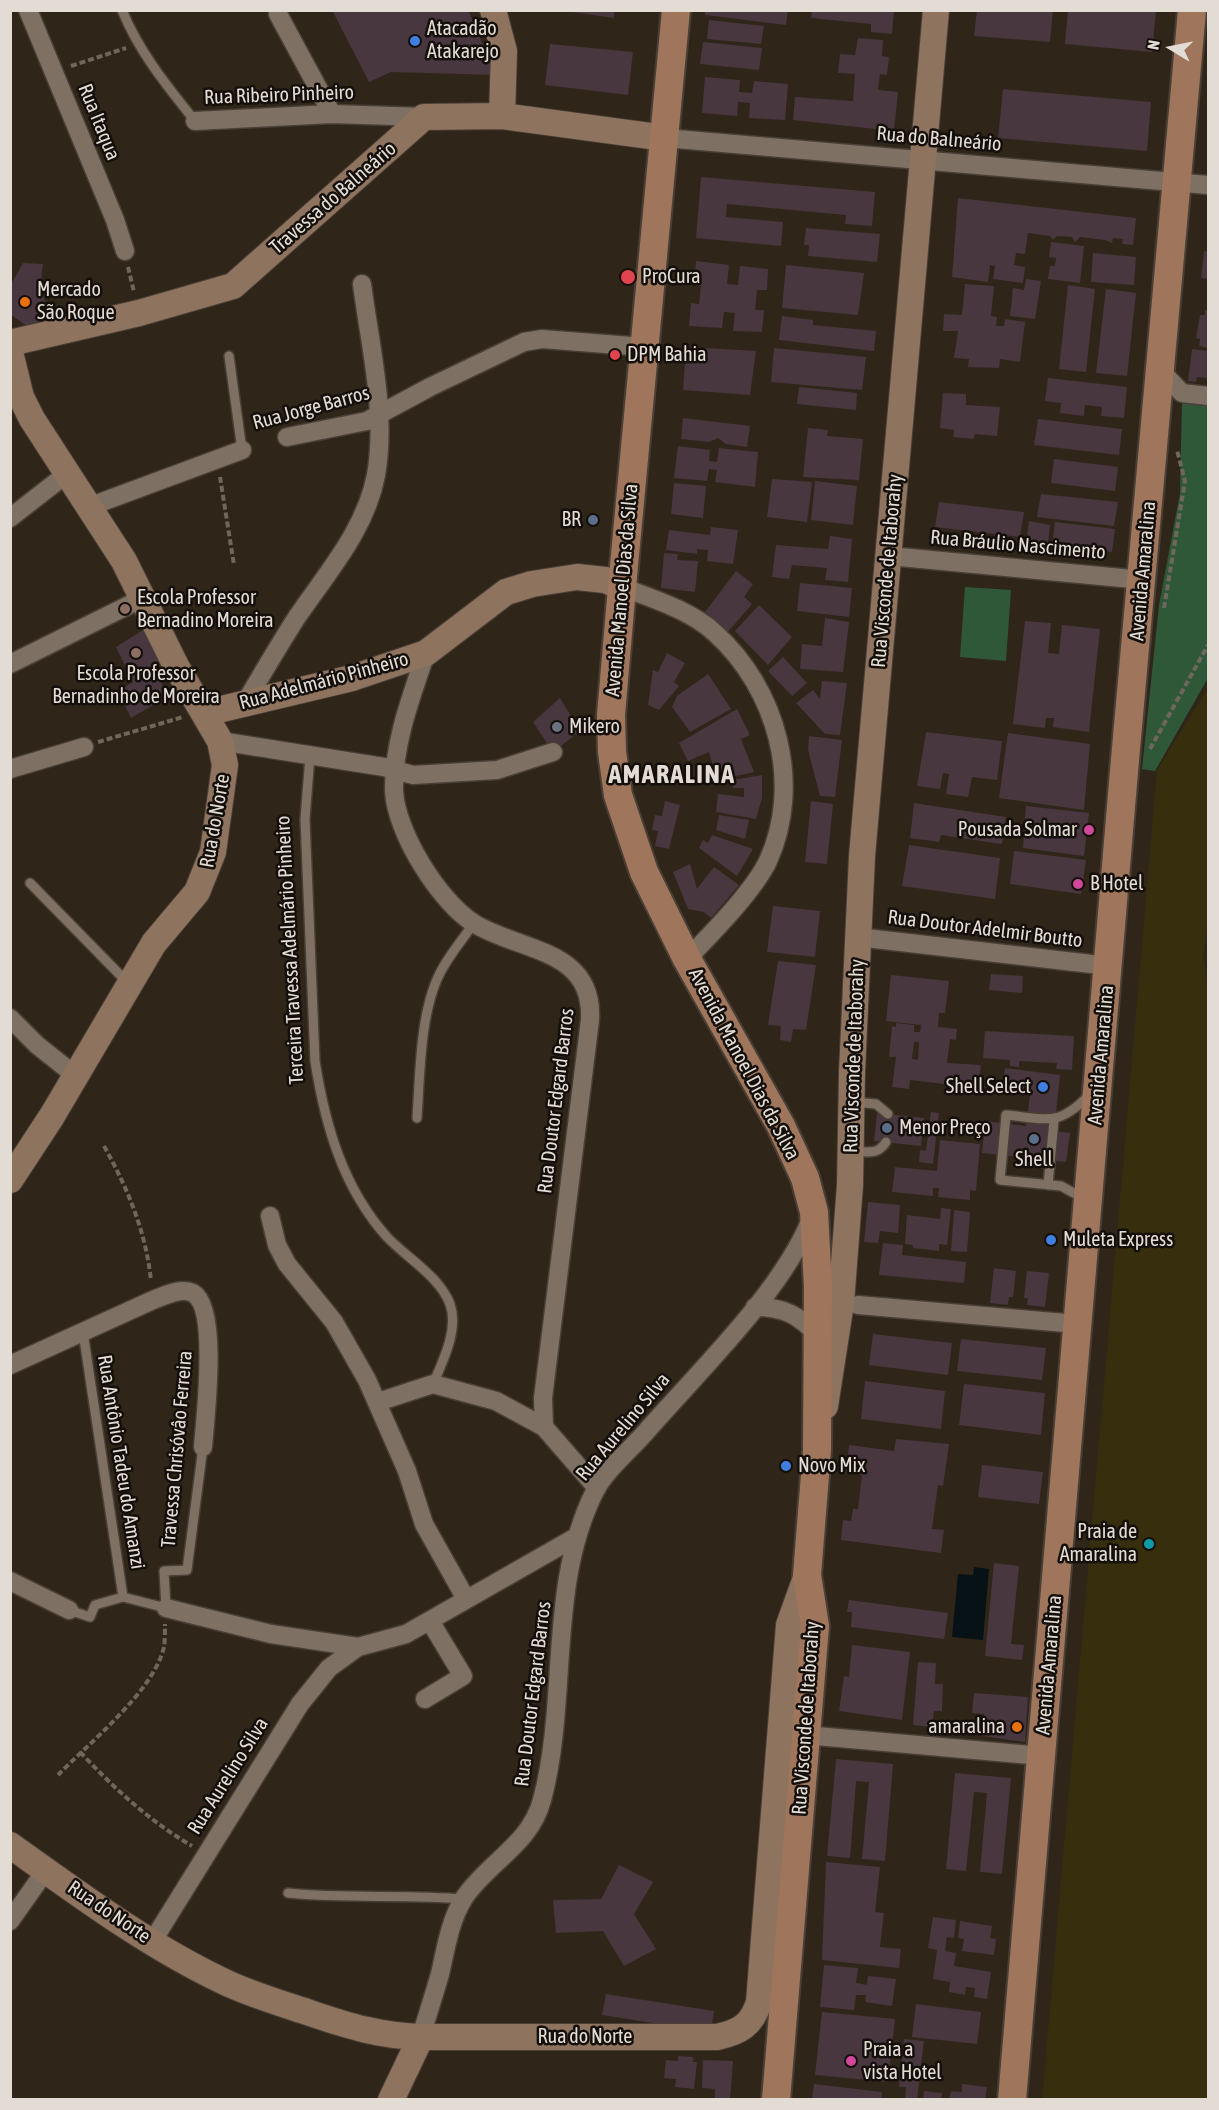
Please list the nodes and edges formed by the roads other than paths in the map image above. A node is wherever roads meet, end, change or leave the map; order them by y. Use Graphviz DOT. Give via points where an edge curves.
graph roads {
  1 [pos="28,10"];
  2 [pos="122,10"];
  3 [pos="493,10"];
  4 [pos="676,10"];
  5 [pos="936,10"];
  6 [pos="1192,10"];
  7 [pos="273,13"];
  8 [pos="332,114"];
  9 [pos="502,116"];
  10 [pos="424,117"];
  11 [pos="195,121"];
  12 [pos="665,138"];
  13 [pos="924,160"];
  14 [pos="1178,182"];
  15 [pos="1209,185"];
  16 [pos="125,251"];
  17 [pos="362,284"];
  18 [pos="10,343"];
  19 [pos="644,346"];
  20 [pos="10,352"];
  21 [pos="229,356"];
  22 [pos="1160,370"];
  23 [pos="1209,396"];
  24 [pos="379,416"];
  25 [pos="287,437"];
  26 [pos="242,450"];
  27 [pos="69,472"];
  28 [pos="91,506"];
  29 [pos="10,518"];
  30 [pos="889,556"];
  31 [pos="1143,580"];
  32 [pos="622,587"];
  33 [pos="143,598"];
  34 [pos="426,653"];
  35 [pos="10,664"];
  36 [pos="245,703"];
  37 [pos="205,713"];
  38 [pos="220,741"];
  39 [pos="84,747"];
  40 [pos="553,752"];
  41 [pos="310,756"];
  42 [pos="10,769"];
  43 [pos="395,770"];
  44 [pos="30,883"];
  45 [pos="474,923"];
  46 [pos="857,937"];
  47 [pos="687,959"];
  48 [pos="1109,966"];
  49 [pos="129,984"];
  50 [pos="10,1018"];
  51 [pos="76,1076"];
  52 [pos="1098,1085"];
  53 [pos="852,1102"];
  54 [pos="888,1114"];
  55 [pos="417,1118"];
  56 [pos="1054,1120"];
  57 [pos="886,1142"];
  58 [pos="851,1151"];
  59 [pos="10,1180"];
  60 [pos="1048,1185"];
  61 [pos="1088,1200"];
  62 [pos="814,1212"];
  63 [pos="270,1216"];
  64 [pos="858,1305"];
  65 [pos="755,1307"];
  66 [pos="1077,1324"];
  67 [pos="83,1332"];
  68 [pos="818,1336"];
  69 [pos="10,1365"];
  70 [pos="434,1384"];
  71 [pos="378,1402"];
  72 [pos="544,1427"];
  73 [pos="203,1447"];
  74 [pos="817,1450"];
  75 [pos="597,1488"];
  76 [pos="576,1537"];
  77 [pos="807,1575"];
  78 [pos="10,1581"];
  79 [pos="123,1597"];
  80 [pos="466,1599"];
  81 [pos="166,1608"];
  82 [pos="69,1610"];
  83 [pos="430,1621"];
  84 [pos="358,1647"];
  85 [pos="425,1699"];
  86 [pos="805,1735"];
  87 [pos="1042,1756"];
  88 [pos="10,1845"];
  89 [pos="46,1870"];
  90 [pos="288,1893"];
  91 [pos="463,1899"];
  92 [pos="10,1921"];
  93 [pos="152,1942"];
  94 [pos="421,2037"];
  95 [pos="391,2100"];
  96 [pos="776,2100"];
  97 [pos="1012,2100"];
  1 -- 16 [label="street, Rua Itaqua"];
  2 -- 11 [label="lane, Rua Ribeiro Pinheiro" via="138,44"];
  3 -- 9 [label="street" via="504,51"];
  4 -- 12 [label="main road, Avenida Manoel Dias da Silva"];
  5 -- 13 [label="street, Rua Visconde de Itaborahy"];
  6 -- 14 [label="main road, Avenida Amaralina"];
  7 -- 8 [label="street"];
  8 -- 10 [label="street, Rua Ribeiro Pinheiro"];
  8 -- 11 [label="street, Rua Ribeiro Pinheiro"];
  9 -- 10 [label="street"];
  9 -- 12 [label="street"];
  10 -- 18 [label="street, Travessa do Balneário" via="233,286"];
  12 -- 13 [label="street, Rua do Balneário"];
  12 -- 19 [label="main road, Avenida Manoel Dias da Silva"];
  13 -- 14 [label="street, Rua do Balneário"];
  13 -- 30 [label="street, Rua Visconde de Itaborahy"];
  14 -- 15 [label="street, Rua do Balneário"];
  14 -- 22 [label="main road, Avenida Amaralina"];
  17 -- 24 [label="street"];
  19 -- 24 [label="street, Rua Jorge Barros" via="542,339 524,342"];
  19 -- 32 [label="main road, Avenida Manoel Dias da Silva"];
  20 -- 27 [label="street, Rua do Norte" via="21,397"];
  21 -- 26 [label="lane"];
  22 -- 23 [label="street" via="1182,393"];
  22 -- 31 [label="main road, Avenida Amaralina"];
  24 -- 25 [label="street, Rua Jorge Barros"];
  24 -- 36 [label="street" via="376,474 358,526"];
  26 -- 28 [label="street, Rua Jorge Barros"];
  27 -- 28 [label="street, Rua do Norte"];
  27 -- 29 [label="street"];
  28 -- 33 [label="street, Rua do Norte"];
  30 -- 31 [label="street, Rua Bráulio Nascimento"];
  30 -- 46 [label="street, Rua Visconde de Itaborahy"];
  31 -- 48 [label="main road, Avenida Amaralina"];
  32 -- 34 [label="street, Rua Adelmário Pinheiro" via="604,580 577,578 506,592"];
  32 -- 47 [label="main road, Avenida Manoel Dias da Silva" via="611,715 618,795 644,872"];
  32 -- 47 [label="street, Rua Adelmário Pinheiro" via="714,631 737,655 765,704 782,755 786,784 783,810 767,863"];
  33 -- 35 [label="street"];
  33 -- 37 [label="street, Rua do Norte" via="176,666"];
  34 -- 36 [label="street, Rua Adelmário Pinheiro" via="352,678"];
  34 -- 43 [label="street, Rua Doutor Edgard Barros" via="403,726"];
  36 -- 37 [label="street, Rua Adelmário Pinheiro"];
  37 -- 38 [label="street, Rua do Norte"];
  38 -- 41 [label="street"];
  38 -- 49 [label="street, Rua do Norte" via="225,765 223,787 207,872 197,892 154,943"];
  39 -- 42 [label="street"];
  40 -- 43 [label="street" via="496,770 413,775"];
  41 -- 43 [label="street"];
  41 -- 70 [label="lane, Terceira Travessa Adelmário Pinheiro" via="305,819 315,1061 321,1098 330,1134 361,1204 394,1245 433,1280 450,1305 450,1336"];
  43 -- 45 [label="street, Rua Doutor Edgard Barros" via="396,806 411,845 451,903"];
  44 -- 49 [label="lane"];
  45 -- 55 [label="lane" via="448,959 434,989 421,1064"];
  45 -- 72 [label="street, Rua Doutor Edgard Barros" via="570,967 584,981 591,1005 543,1398"];
  46 -- 48 [label="street, Rua Doutor Adelmir Boutto"];
  46 -- 53 [label="street, Rua Visconde de Itaborahy"];
  47 -- 62 [label="main road, Avenida Manoel Dias da Silva" via="781,1126 805,1178"];
  48 -- 52 [label="main road, Avenida Amaralina"];
  49 -- 51 [label="street, Rua do Norte"];
  50 -- 51 [label="street"];
  51 -- 59 [label="street, Rua do Norte"];
  52 -- 56 [label="lane" via="1067,1116"];
  52 -- 61 [label="main road, Avenida Amaralina"];
  53 -- 54 [label="lane" via="876,1104"];
  53 -- 58 [label="street, Rua Visconde de Itaborahy"];
  56 -- 60 [label="lane"];
  56 -- 60 [label="lane" via="1006,1115 1000,1180"];
  57 -- 58 [label="lane" via="880,1151"];
  58 -- 74 [label="street, Rua Visconde de Itaborahy" via="841,1303"];
  60 -- 61 [label="lane" via="1061,1186"];
  61 -- 66 [label="main road, Avenida Amaralina"];
  62 -- 65 [label="street, Rua Aurelino Silva" via="798,1248"];
  62 -- 68 [label="main road, Avenida Manoel Dias da Silva"];
  63 -- 71 [label="street" via="277,1245 287,1264 334,1322"];
  64 -- 66 [label="street"];
  65 -- 68 [label="street" via="799,1316"];
  65 -- 75 [label="street, Rua Aurelino Silva"];
  66 -- 87 [label="main road, Avenida Amaralina"];
  67 -- 69 [label="street, Travessa Chrisóvâo Ferreira"];
  67 -- 73 [label="street, Travessa Chrisóvâo Ferreira" via="177,1292 197,1296 206,1321 209,1357"];
  67 -- 79 [label="lane, Rua Antônio Tadeu do Amanzi"];
  68 -- 74 [label="main road, Avenida Manoel Dias da Silva"];
  70 -- 71 [label="street"];
  70 -- 72 [label="street" via="496,1401"];
  71 -- 80 [label="street" via="424,1524"];
  72 -- 75 [label="street"];
  73 -- 81 [label="lane, Travessa Chrisóvâo Ferreira" via="187,1570 164,1571"];
  74 -- 77 [label="main road, Rua Visconde de Itaborahy"];
  75 -- 76 [label="street, Rua Aurelino Silva"];
  76 -- 80 [label="street, Rua Aurelino Silva"];
  76 -- 91 [label="street, Rua Doutor Edgard Barros" via="552,1750 542,1801 524,1836"];
  77 -- 86 [label="main road, Rua Visconde de Itaborahy" via="814,1626"];
  77 -- 94 [label="street, Rua do Norte" via="789,1625 763,1967 759,2002 746,2027 717,2037"];
  78 -- 82 [label="street"];
  79 -- 81 [label="lane"];
  79 -- 82 [label="lane" via="95,1605 90,1617"];
  80 -- 83 [label="street, Rua Aurelino Silva"];
  81 -- 84 [label="street, Rua Aurelino Silva" via="271,1634"];
  83 -- 84 [label="street, Rua Aurelino Silva" via="406,1634"];
  83 -- 85 [label="street" via="463,1676"];
  84 -- 93 [label="street, Rua Aurelino Silva" via="329,1668 300,1704"];
  86 -- 87 [label="street"];
  86 -- 96 [label="main road, Rua Visconde de Itaborahy"];
  87 -- 97 [label="main road, Avenida Amaralina"];
  88 -- 89 [label="street, Rua do Norte"];
  89 -- 92 [label="street"];
  89 -- 93 [label="street, Rua do Norte"];
  90 -- 91 [label="lane"];
  91 -- 94 [label="street, Rua Doutor Edgard Barros" via="454,1917"];
  93 -- 94 [label="street, Rua do Norte" via="265,1998 361,2030"];
  94 -- 95 [label="street"];
}
